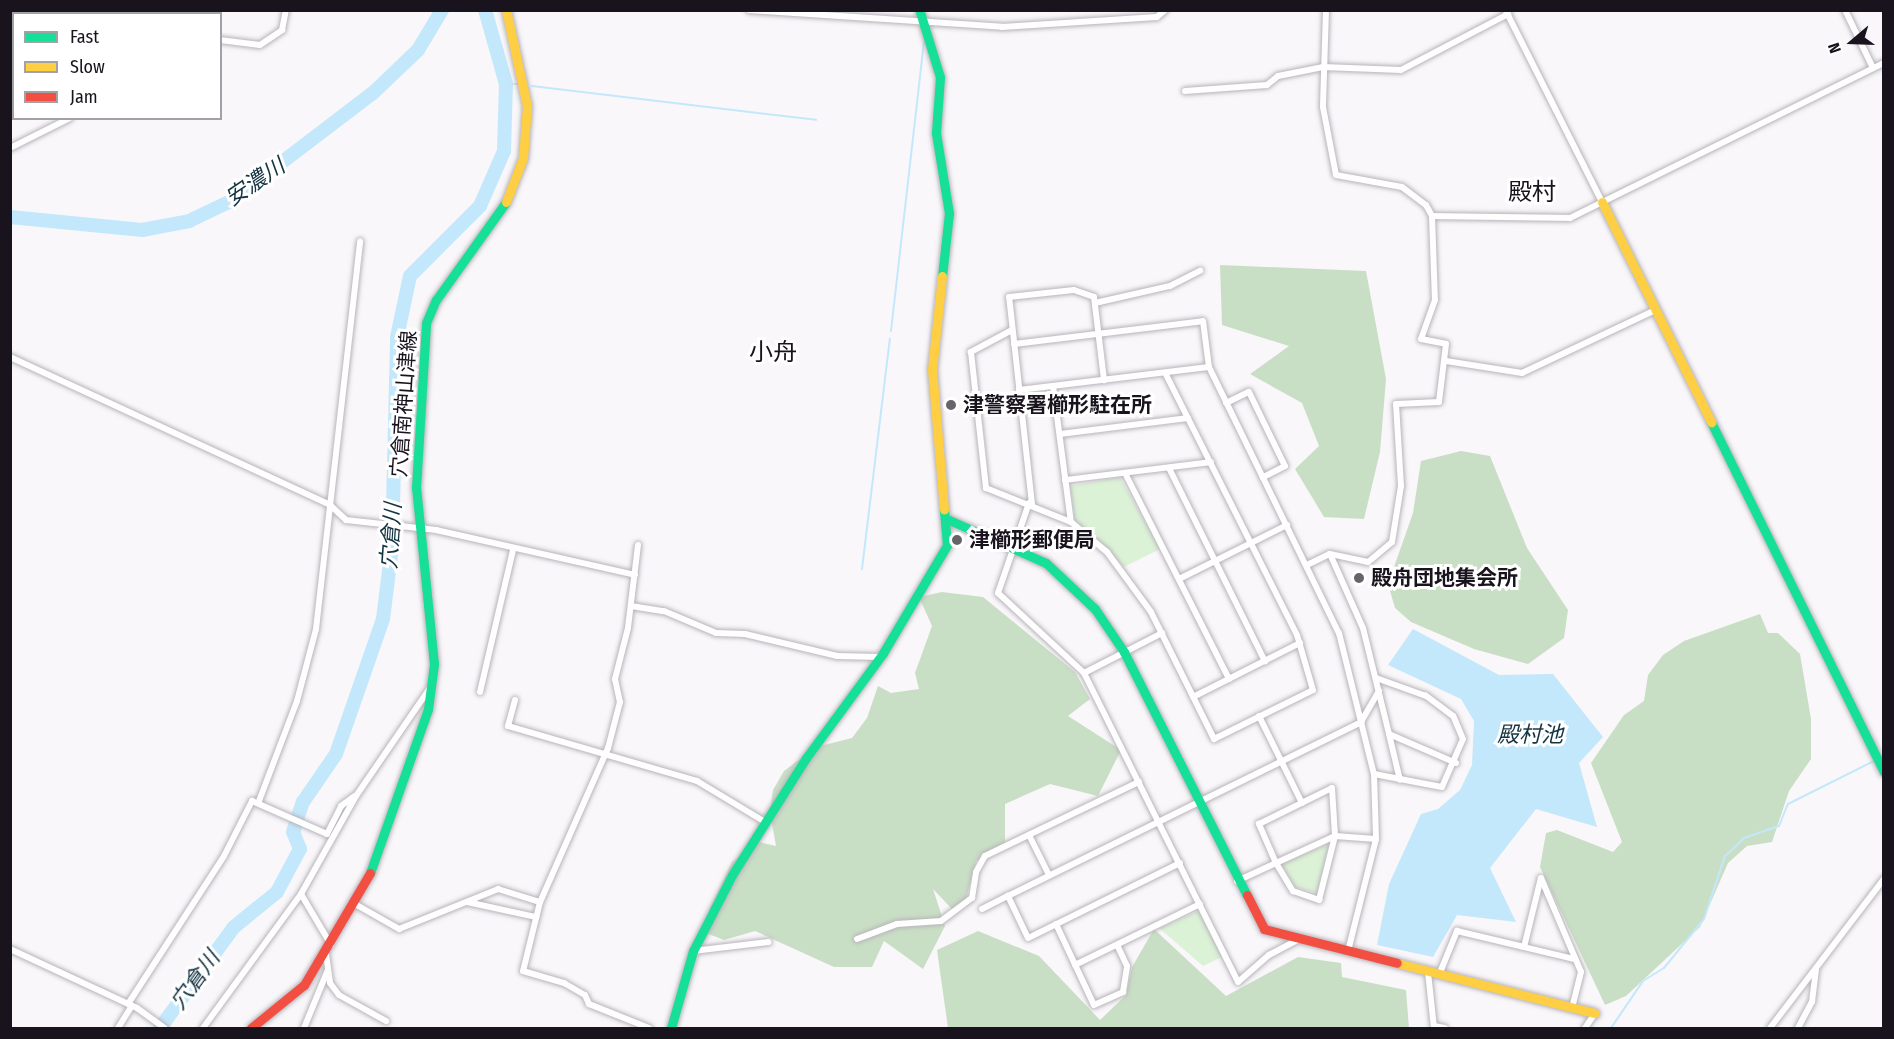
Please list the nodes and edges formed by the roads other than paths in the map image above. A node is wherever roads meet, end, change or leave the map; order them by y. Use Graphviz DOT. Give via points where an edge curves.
graph roads {
  1 [pos="286,10"];
  2 [pos="506,10"];
  3 [pos="749,10"];
  4 [pos="1165,10"];
  5 [pos="1326,10"];
  6 [pos="1845,10"];
  7 [pos="920,12"];
  8 [pos="1507,12"];
  9 [pos="923,24"];
  10 [pos="222,41"];
  11 [pos="1884,63"];
  12 [pos="1323,67"];
  13 [pos="1873,68"];
  14 [pos="1185,91"];
  15 [pos="66,120"];
  16 [pos="10,148"];
  17 [pos="1602,202"];
  18 [pos="1432,216"];
  19 [pos="360,241"];
  20 [pos="1200,271"];
  21 [pos="1095,303"];
  22 [pos="1655,310"];
  23 [pos="1012,330"];
  24 [pos="1098,333"];
  25 [pos="1014,344"];
  26 [pos="10,357"];
  27 [pos="1446,361"];
  28 [pos="1209,367"];
  29 [pos="1165,373"];
  30 [pos="1104,380"];
  31 [pos="1053,386"];
  32 [pos="1019,390"];
  33 [pos="1226,403"];
  34 [pos="1188,418"];
  35 [pos="1060,434"];
  36 [pos="1211,462"];
  37 [pos="1169,468"];
  38 [pos="1125,473"];
  39 [pos="1263,477"];
  40 [pos="1065,480"];
  41 [pos="1030,504"];
  42 [pos="330,505"];
  43 [pos="947,519"];
  44 [pos="1071,522"];
  45 [pos="1287,525"];
  46 [pos="422,529"];
  47 [pos="1251,543"];
  48 [pos="638,545"];
  49 [pos="1014,545"];
  50 [pos="513,550"];
  51 [pos="1330,554"];
  52 [pos="1215,561"];
  53 [pos="1307,565"];
  54 [pos="635,575"];
  55 [pos="1179,579"];
  56 [pos="631,606"];
  57 [pos="1162,633"];
  58 [pos="1300,643"];
  59 [pos="1124,652"];
  60 [pos="880,657"];
  61 [pos="1265,661"];
  62 [pos="1084,673"];
  63 [pos="1376,678"];
  64 [pos="1229,679"];
  65 [pos="432,685"];
  66 [pos="1379,691"];
  67 [pos="480,692"];
  68 [pos="1193,697"];
  69 [pos="515,700"];
  70 [pos="1259,717"];
  71 [pos="1361,722"];
  72 [pos="1389,734"];
  73 [pos="604,752"];
  74 [pos="1282,761"];
  75 [pos="1456,763"];
  76 [pos="1884,772"];
  77 [pos="1374,774"];
  78 [pos="1400,780"];
  79 [pos="1139,782"];
  80 [pos="356,796"];
  81 [pos="262,802"];
  82 [pos="1197,802"];
  83 [pos="1302,804"];
  84 [pos="765,822"];
  85 [pos="1159,822"];
  86 [pos="1029,835"];
  87 [pos="1335,836"];
  88 [pos="1376,839"];
  89 [pos="1276,862"];
  90 [pos="1180,863"];
  91 [pos="1050,875"];
  92 [pos="1884,879"];
  93 [pos="1237,881"];
  94 [pos="301,894"];
  95 [pos="1008,896"];
  96 [pos="467,902"];
  97 [pos="540,902"];
  98 [pos="355,904"];
  99 [pos="1200,904"];
  100 [pos="982,909"];
  101 [pos="536,917"];
  102 [pos="1056,924"];
  103 [pos="856,939"];
  104 [pos="1299,939"];
  105 [pos="768,942"];
  106 [pos="1117,945"];
  107 [pos="1524,947"];
  108 [pos="10,949"];
  109 [pos="329,950"];
  110 [pos="693,951"];
  111 [pos="1348,951"];
  112 [pos="1574,959"];
  113 [pos="1075,965"];
  114 [pos="1816,968"];
  115 [pos="327,972"];
  116 [pos="1428,972"];
  117 [pos="1439,975"];
  118 [pos="132,1006"];
  119 [pos="1572,1007"];
  120 [pos="1595,1013"];
  121 [pos="386,1021"];
  122 [pos="1434,1027"];
  123 [pos="118,1029"];
  124 [pos="165,1029"];
  125 [pos="203,1029"];
  126 [pos="251,1029"];
  127 [pos="304,1029"];
  128 [pos="649,1029"];
  129 [pos="671,1029"];
  130 [pos="1445,1029"];
  131 [pos="1585,1029"];
  132 [pos="1770,1029"];
  133 [pos="1798,1029"];
  1 -- 10 [label="street" via="282,30 260,45"];
  2 -- 46 [label="street, 穴倉南神山津線" via="526,95 525,143 507,204 448,279 426,323 417,477"];
  3 -- 9 [label="street"];
  4 -- 9 [label="street" via="1157,17 1002,27"];
  5 -- 12 [label="street"];
  6 -- 13 [label="street"];
  7 -- 9 [label="street"];
  8 -- 12 [label="street" via="1401,70"];
  8 -- 17 [label="street"];
  9 -- 43 [label="street" via="940,77 936,133 949,213 932,369"];
  11 -- 13 [label="street"];
  12 -- 14 [label="street" via="1278,75 1271,84"];
  12 -- 18 [label="street" via="1324,137 1336,175 1402,187 1420,197"];
  13 -- 17 [label="street"];
  15 -- 16 [label="street"];
  17 -- 18 [label="street" via="1570,218"];
  17 -- 22 [label="street"];
  18 -- 27 [label="street" via="1435,300 1421,339 1446,344"];
  19 -- 42 [label="street"];
  20 -- 21 [label="street" via="1170,286"];
  21 -- 23 [label="street" via="1094,297 1074,290 1008,297"];
  21 -- 24 [label="street"];
  22 -- 27 [label="street" via="1522,373"];
  22 -- 76 [label="street"];
  23 -- 25 [label="street"];
  23 -- 41 [label="street" via="971,352 986,488"];
  24 -- 25 [label="street"];
  24 -- 28 [label="street" via="1203,321"];
  24 -- 30 [label="street"];
  25 -- 32 [label="street"];
  26 -- 42 [label="street"];
  27 -- 51 [label="street" via="1436,405 1396,404 1401,486 1392,542 1368,562"];
  28 -- 29 [label="street"];
  28 -- 33 [label="street"];
  29 -- 30 [label="street"];
  29 -- 34 [label="street"];
  30 -- 31 [label="street"];
  31 -- 32 [label="street"];
  31 -- 35 [label="street"];
  32 -- 41 [label="street"];
  33 -- 39 [label="street"];
  33 -- 39 [label="street" via="1249,392 1286,465"];
  34 -- 35 [label="street"];
  34 -- 36 [label="street"];
  35 -- 40 [label="street"];
  36 -- 37 [label="street"];
  36 -- 47 [label="street"];
  37 -- 38 [label="street"];
  37 -- 52 [label="street"];
  38 -- 40 [label="street"];
  38 -- 55 [label="street"];
  39 -- 45 [label="street"];
  40 -- 44 [label="street"];
  41 -- 44 [label="street"];
  41 -- 49 [label="street"];
  42 -- 46 [label="street" via="349,521"];
  42 -- 81 [label="street" via="316,629 297,701"];
  43 -- 49 [label="street"];
  43 -- 60 [label="street" via="943,557"];
  44 -- 57 [label="street" via="1112,558"];
  45 -- 47 [label="street"];
  45 -- 53 [label="street"];
  46 -- 50 [label="street"];
  46 -- 65 [label="street, 穴倉南神山津線"];
  47 -- 52 [label="street"];
  47 -- 58 [label="street"];
  48 -- 54 [label="street"];
  49 -- 59 [label="street" via="1078,588"];
  49 -- 62 [label="street" via="998,593"];
  50 -- 54 [label="street"];
  50 -- 67 [label="street"];
  51 -- 53 [label="street"];
  51 -- 63 [label="street" via="1358,612"];
  52 -- 55 [label="street"];
  52 -- 61 [label="street"];
  53 -- 71 [label="street" via="1339,633"];
  54 -- 56 [label="street"];
  55 -- 64 [label="street"];
  56 -- 60 [label="street" via="770,644"];
  56 -- 73 [label="street" via="615,679 620,706"];
  57 -- 59 [label="street"];
  57 -- 68 [label="street"];
  58 -- 61 [label="street"];
  58 -- 70 [label="street" via="1313,690"];
  59 -- 62 [label="street"];
  59 -- 82 [label="street"];
  60 -- 84 [label="street"];
  61 -- 64 [label="street"];
  62 -- 79 [label="street"];
  63 -- 66 [label="street"];
  63 -- 75 [label="street" via="1426,696 1454,716 1463,739"];
  64 -- 68 [label="street"];
  65 -- 80 [label="street"];
  65 -- 98 [label="street, 穴倉南神山津線" via="385,842"];
  66 -- 71 [label="street"];
  66 -- 72 [label="street"];
  68 -- 70 [label="street" via="1214,739"];
  69 -- 73 [label="street" via="508,726"];
  70 -- 74 [label="street"];
  71 -- 74 [label="street"];
  71 -- 77 [label="street"];
  72 -- 75 [label="street"];
  72 -- 78 [label="street"];
  73 -- 84 [label="street" via="697,781"];
  73 -- 97 [label="street"];
  74 -- 82 [label="street"];
  74 -- 83 [label="street"];
  75 -- 78 [label="street" via="1438,789"];
  77 -- 78 [label="street"];
  77 -- 88 [label="street"];
  79 -- 85 [label="street"];
  79 -- 86 [label="street"];
  80 -- 81 [label="street" via="341,806 327,834"];
  80 -- 94 [label="street"];
  81 -- 118 [label="street" via="252,801 224,856"];
  82 -- 85 [label="street"];
  82 -- 93 [label="street"];
  83 -- 87 [label="street" via="1332,788"];
  83 -- 89 [label="street" via="1259,824"];
  84 -- 110 [label="street"];
  85 -- 90 [label="street"];
  85 -- 91 [label="street"];
  86 -- 91 [label="street"];
  86 -- 103 [label="street" via="981,860 972,898 941,921 897,924"];
  87 -- 88 [label="street"];
  87 -- 89 [label="street"];
  87 -- 89 [label="street" via="1319,900 1293,891"];
  88 -- 111 [label="street"];
  89 -- 93 [label="street"];
  90 -- 99 [label="street"];
  90 -- 102 [label="street"];
  91 -- 95 [label="street"];
  92 -- 114 [label="street"];
  93 -- 104 [label="street" via="1264,929"];
  94 -- 109 [label="street"];
  94 -- 125 [label="street"];
  95 -- 100 [label="street"];
  95 -- 102 [label="street" via="1029,938"];
  96 -- 97 [label="street" via="498,889"];
  96 -- 98 [label="street" via="399,928"];
  96 -- 101 [label="street"];
  97 -- 101 [label="street"];
  98 -- 109 [label="street, 穴倉南神山津線"];
  99 -- 104 [label="street" via="1238,982 1269,955"];
  99 -- 106 [label="street"];
  101 -- 128 [label="street" via="523,971 564,983 585,995 589,1004"];
  102 -- 113 [label="street"];
  104 -- 111 [label="street"];
  105 -- 110 [label="street"];
  106 -- 113 [label="street"];
  106 -- 113 [label="street" via="1127,966 1123,992 1094,1005"];
  107 -- 112 [label="street"];
  107 -- 112 [label="street" via="1541,878"];
  107 -- 117 [label="street" via="1457,930"];
  108 -- 118 [label="street"];
  109 -- 115 [label="street"];
  109 -- 126 [label="street, 穴倉南神山津線" via="292,997"];
  110 -- 129 [label="street"];
  111 -- 116 [label="street"];
  112 -- 119 [label="street" via="1581,972"];
  114 -- 132 [label="street"];
  114 -- 133 [label="street" via="1812,1002"];
  115 -- 121 [label="street" via="339,995"];
  115 -- 127 [label="street"];
  116 -- 117 [label="street"];
  116 -- 122 [label="street"];
  117 -- 119 [label="street"];
  118 -- 123 [label="street"];
  118 -- 124 [label="street"];
  119 -- 120 [label="street"];
  120 -- 131 [label="street"];
  122 -- 130 [label="street"];
}
